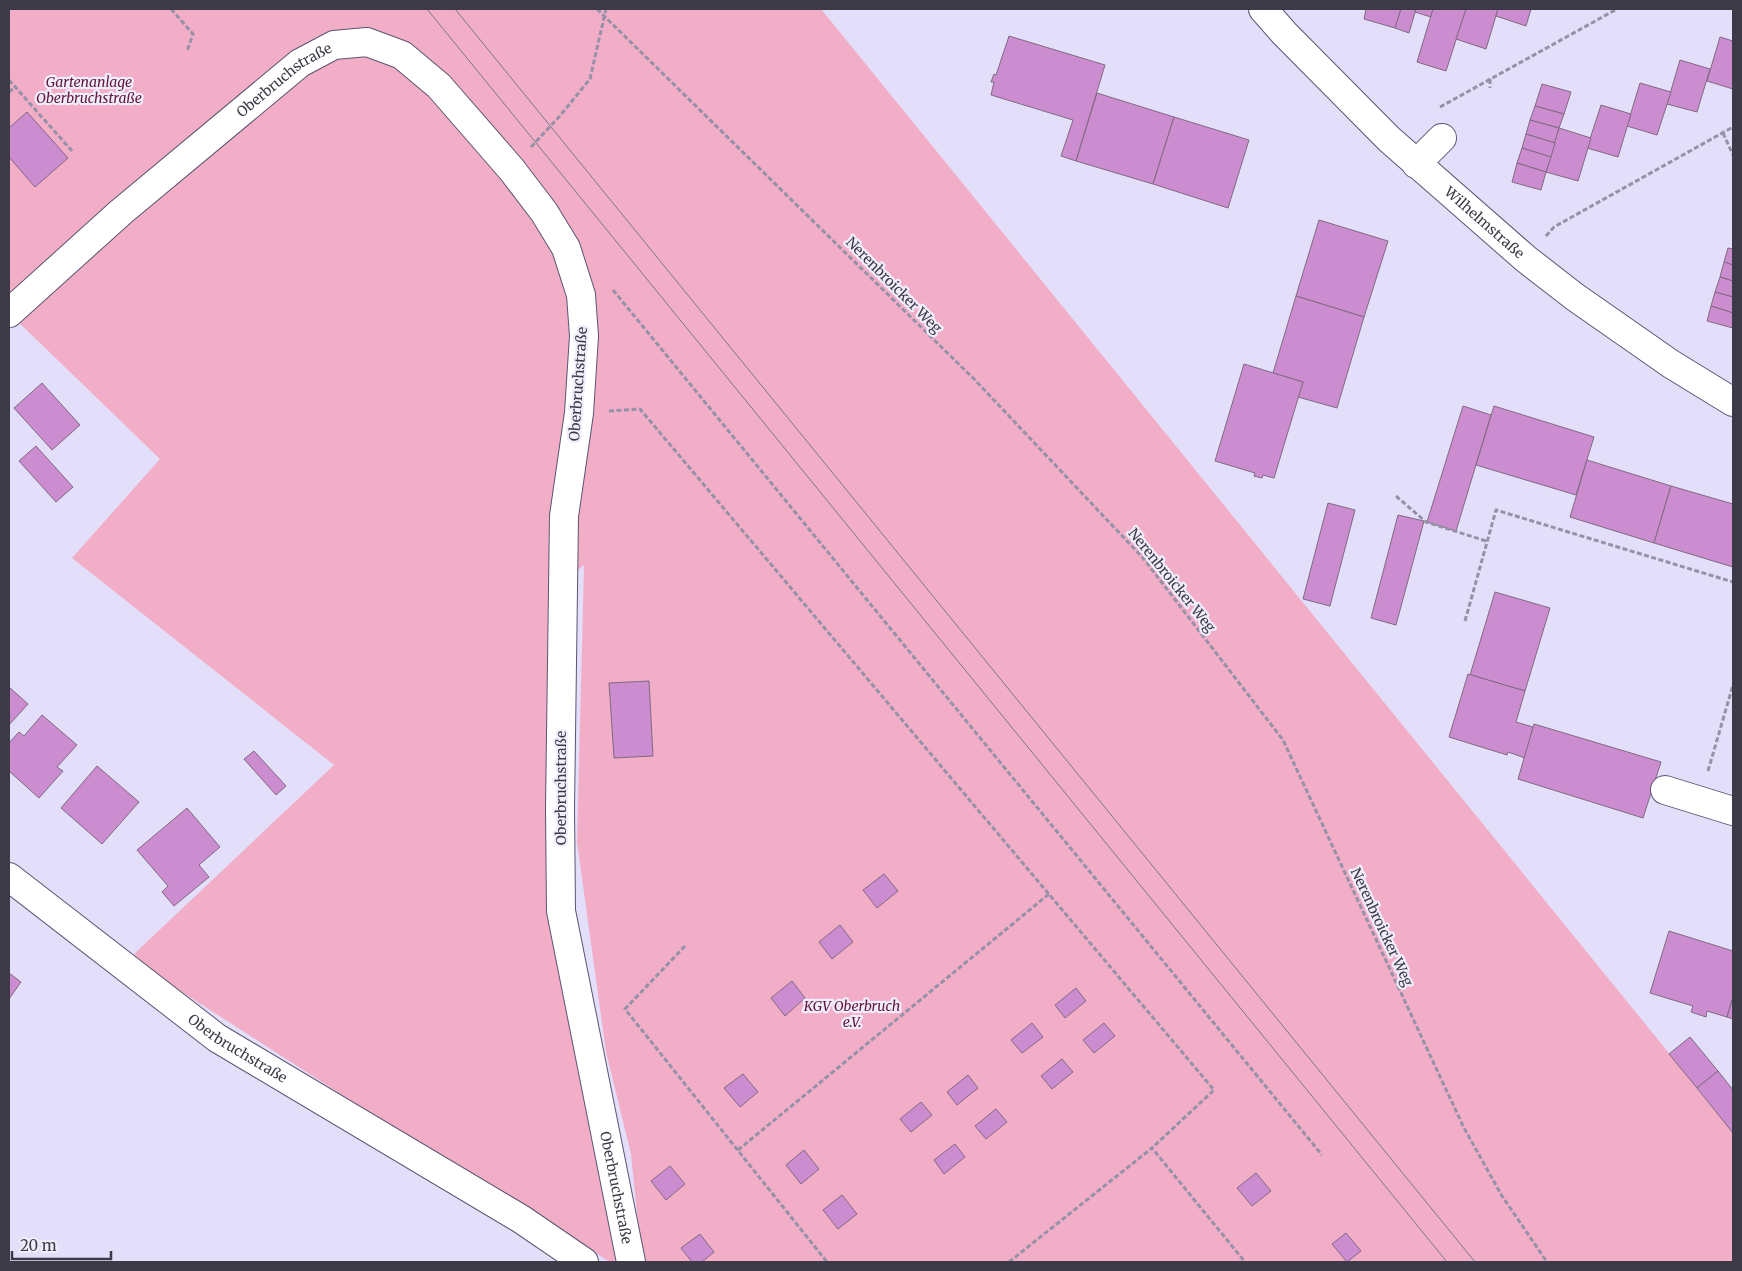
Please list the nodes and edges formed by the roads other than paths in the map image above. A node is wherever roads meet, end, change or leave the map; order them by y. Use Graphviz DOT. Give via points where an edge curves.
graph roads {
  1 [pos="1263,9"];
  2 [pos="1442,138"];
  3 [pos="1416,164"];
  4 [pos="9,313"];
  5 [pos="1733,402"];
  6 [pos="1665,790"];
  7 [pos="1733,811"];
  8 [pos="11,890"];
  9 [pos="584,1262"];
  10 [pos="631,1262"];
  1 -- 3 [label="street, Wilhelmstraße"];
  2 -- 3 [label="street"];
  3 -- 5 [label="street, Wilhelmstraße" via="1575,297 1671,364"];
  4 -- 10 [label="street, Oberbruchstraße" via="121,212 300,63 334,45 367,42 402,55 439,86 544,212 566,248 581,295 584,336 579,412 564,516 561,911"];
  6 -- 7 [label="street"];
  8 -- 9 [label="street, Oberbruchstraße" via="218,1038 521,1220"];
}
